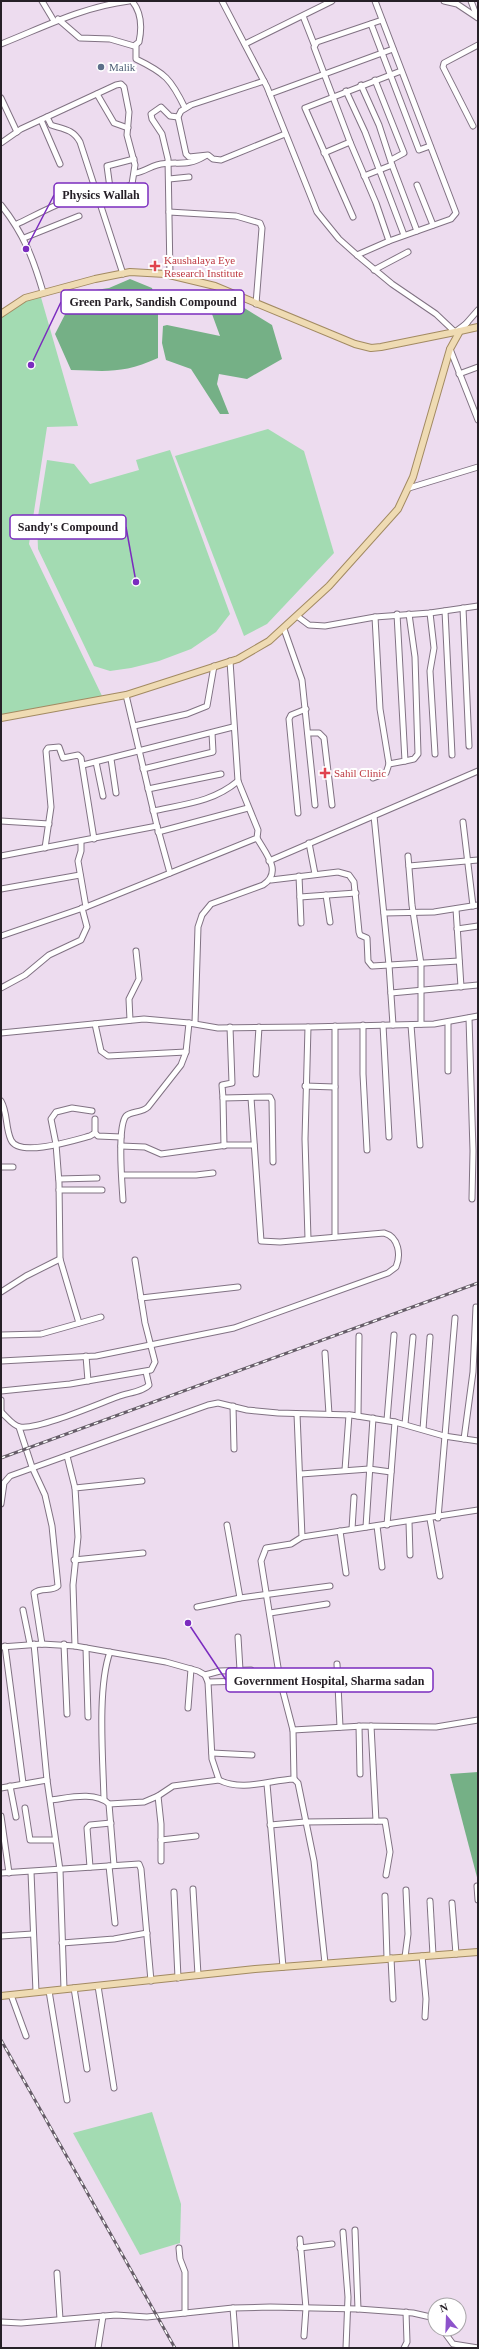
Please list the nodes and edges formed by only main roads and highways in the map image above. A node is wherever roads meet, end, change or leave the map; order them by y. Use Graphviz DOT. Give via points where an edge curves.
graph roads {
  1 [pos="1,314"];
  2 [pos="478,327"];
  3 [pos="457,331"];
  4 [pos="1,718"];
  5 [pos="478,1952"];
  6 [pos="1,1996"];
  1 -- 3 [label="main road" via="25,298 95,278 123,274 170,275 215,286 355,344 372,348"];
  2 -- 3 [label="main road"];
  3 -- 4 [label="main road" via="409,488 398,509 329,586 284,629 269,641 230,662 126,695"];
  5 -- 6 [label="main road" via="324,1963"];
}
